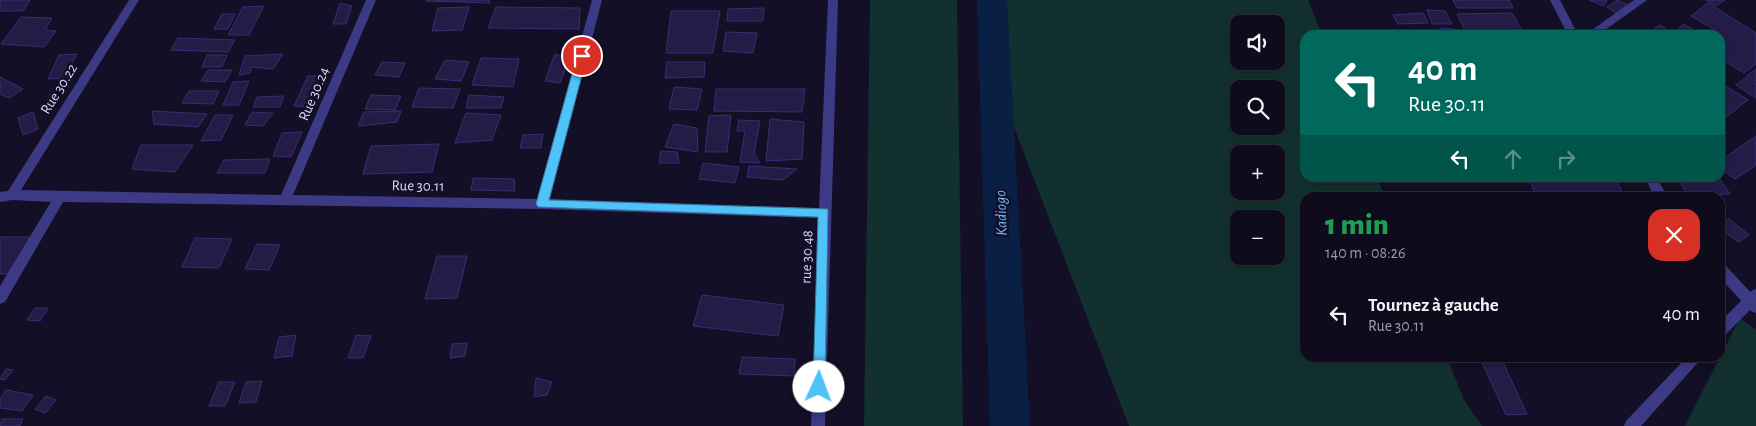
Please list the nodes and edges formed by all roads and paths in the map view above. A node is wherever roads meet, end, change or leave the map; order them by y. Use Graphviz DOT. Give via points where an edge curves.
graph roads {
  1 [pos="134,0"];
  2 [pos="371,0"];
  3 [pos="597,0"];
  4 [pos="833,0"];
  5 [pos="1555,0"];
  6 [pos="1642,0"];
  7 [pos="1570,30"];
  8 [pos="1597,30"];
  9 [pos="6,196"];
  10 [pos="60,197"];
  11 [pos="286,200"];
  12 [pos="542,204"];
  13 [pos="824,212"];
  14 [pos="1725,274"];
  15 [pos="0,298"];
  16 [pos="1754,301"];
  17 [pos="1725,327"];
  18 [pos="1692,362"];
  19 [pos="818,426"];
  20 [pos="1631,426"];
  1 -- 9 [label="street, Rue 30.22"];
  2 -- 11 [label="street, Rue 30.24"];
  3 -- 12 [label="street"];
  4 -- 13 [label="street, rue 30.48"];
  5 -- 7 [label="street"];
  6 -- 8 [label="street"];
  9 -- 10 [label="street, Rue 30.11"];
  10 -- 11 [label="street, Rue 30.11"];
  10 -- 15 [label="street"];
  11 -- 12 [label="street, Rue 30.11"];
  12 -- 13 [label="street, Rue 30.11"];
  13 -- 19 [label="street, rue 30.48"];
  14 -- 16 [label="street"];
  16 -- 17 [label="street"];
  18 -- 20 [label="street"];
}
